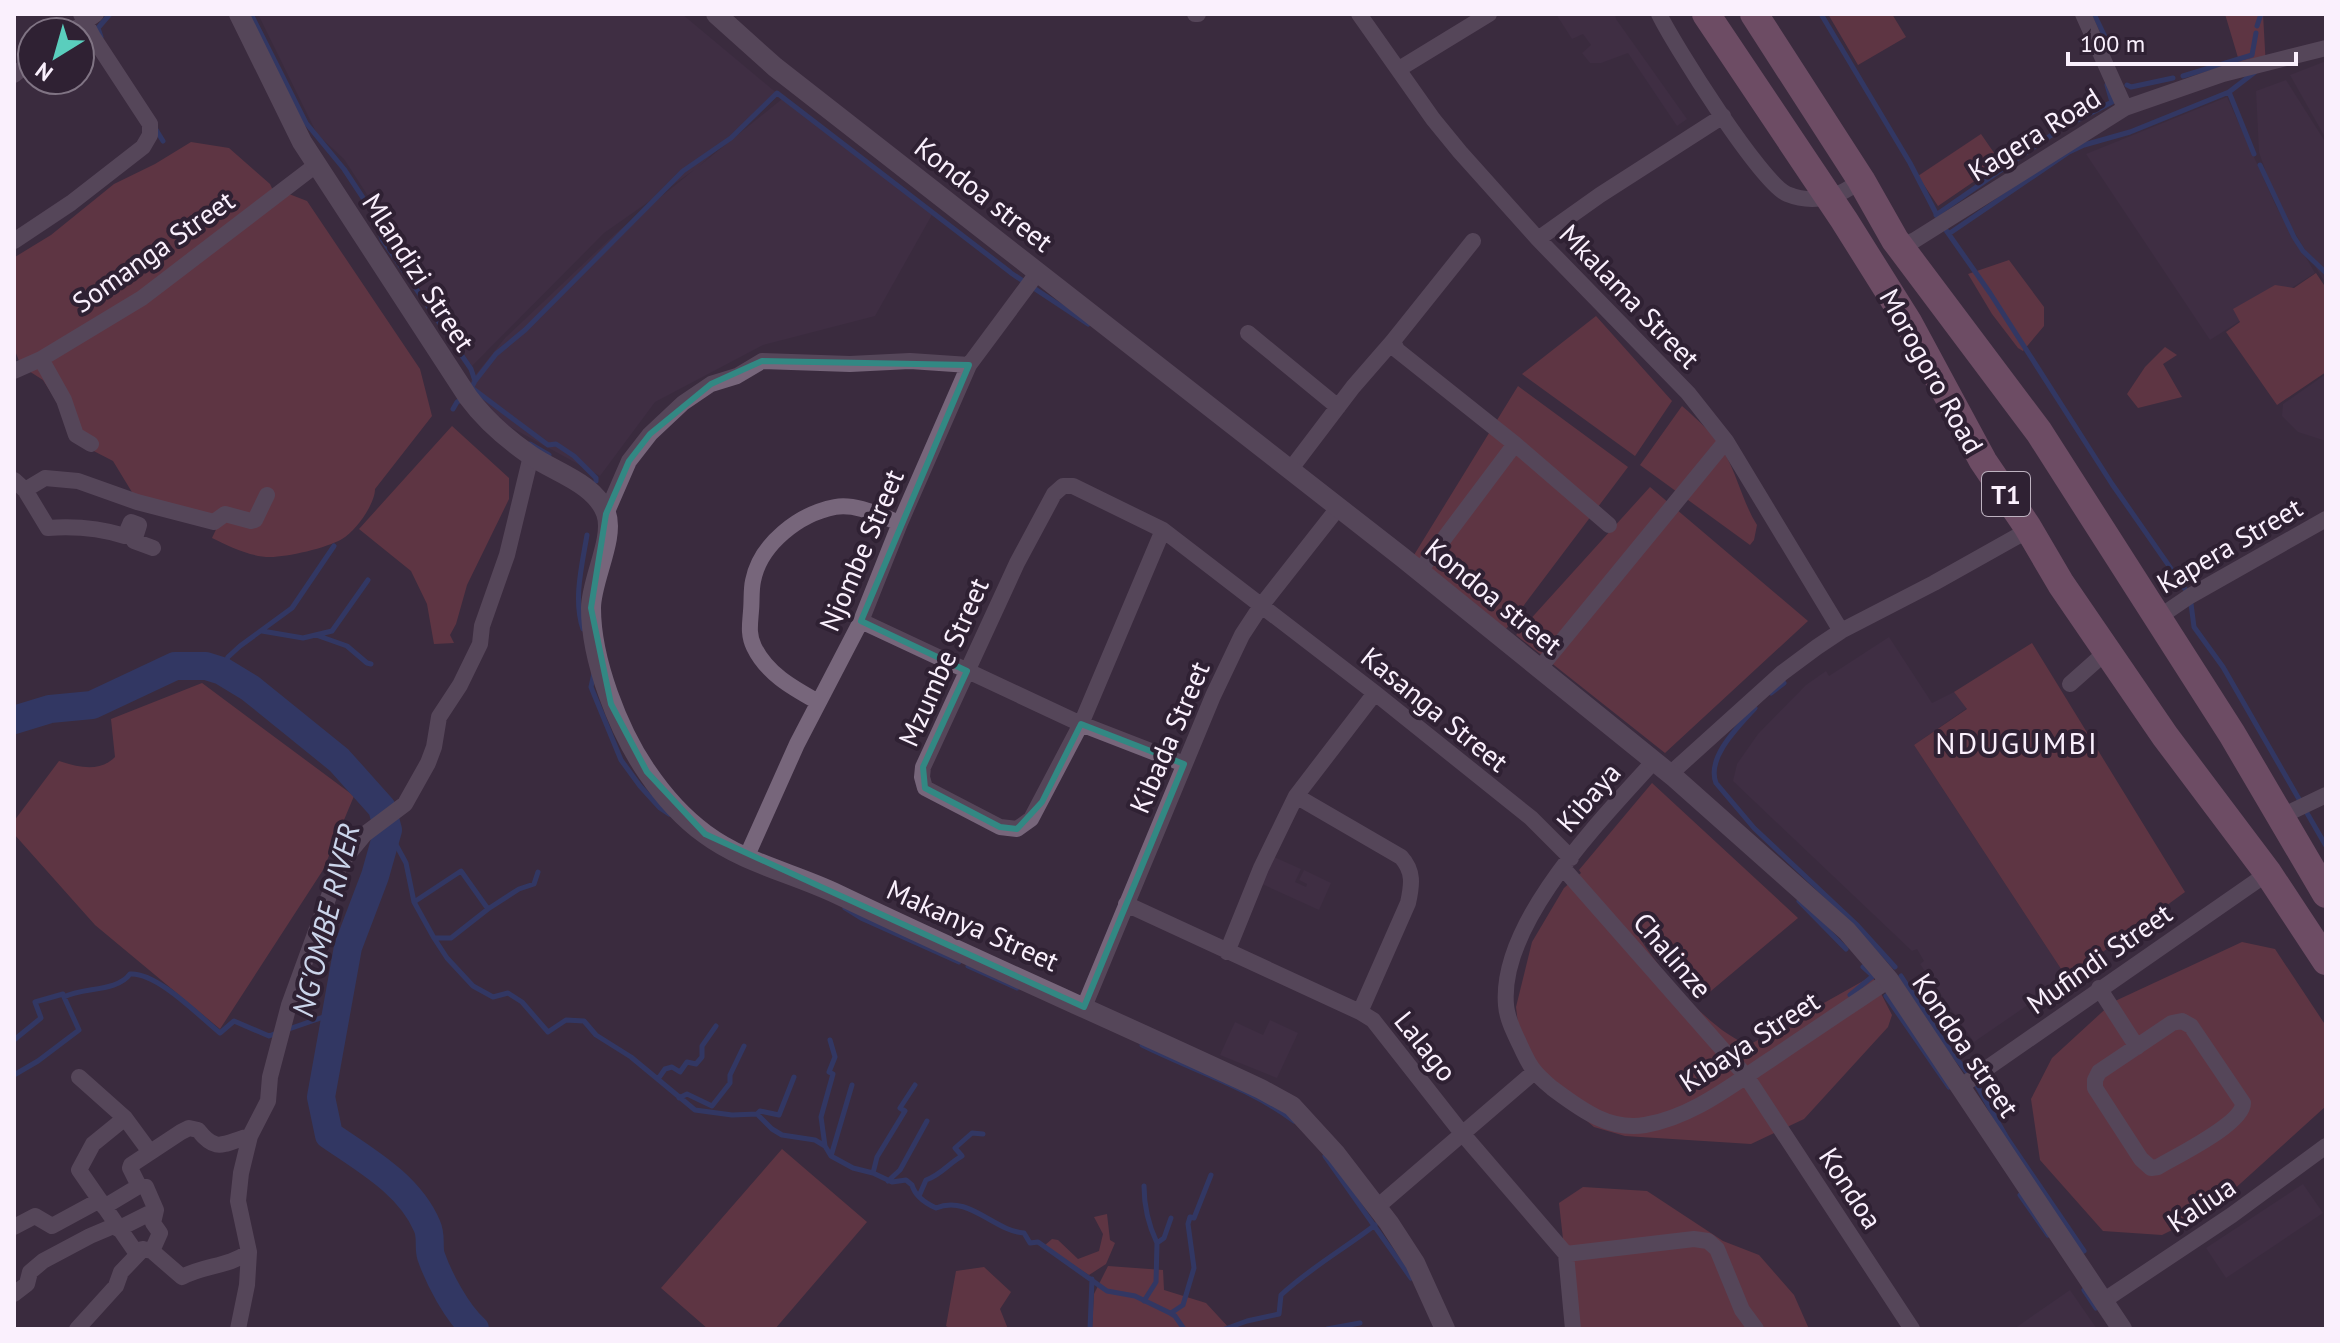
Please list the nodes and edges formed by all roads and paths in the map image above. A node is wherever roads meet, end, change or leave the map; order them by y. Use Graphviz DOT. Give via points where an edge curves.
graph roads {
  1 [pos="239,14"];
  2 [pos="716,14"];
  3 [pos="1359,14"];
  4 [pos="1489,14"];
  5 [pos="1659,14"];
  6 [pos="1706,14"];
  7 [pos="1754,14"];
  8 [pos="2083,14"];
  9 [pos="96,31"];
  10 [pos="2326,48"];
  11 [pos="1399,69"];
  12 [pos="2125,108"];
  13 [pos="1723,116"];
  14 [pos="316,165"];
  15 [pos="1861,180"];
  16 [pos="1828,199"];
  17 [pos="1538,239"];
  18 [pos="14,241"];
  19 [pos="1473,241"];
  20 [pos="1900,247"];
  21 [pos="1038,272"];
  22 [pos="1248,333"];
  23 [pos="1393,341"];
  24 [pos="41,359"];
  25 [pos="969,365"];
  26 [pos="14,371"];
  27 [pos="1338,407"];
  28 [pos="1726,441"];
  29 [pos="91,444"];
  30 [pos="1515,444"];
  31 [pos="531,456"];
  32 [pos="1290,470"];
  33 [pos="19,485"];
  34 [pos="267,495"];
  35 [pos="1338,508"];
  36 [pos="606,514"];
  37 [pos="2326,519"];
  38 [pos="900,523"];
  39 [pos="1609,525"];
  40 [pos="1163,530"];
  41 [pos="2030,532"];
  42 [pos="153,548"];
  43 [pos="1419,572"];
  44 [pos="1261,606"];
  45 [pos="2159,617"];
  46 [pos="861,621"];
  47 [pos="1841,631"];
  48 [pos="2110,655"];
  49 [pos="1539,669"];
  50 [pos="967,671"];
  51 [pos="2070,684"];
  52 [pos="1375,693"];
  53 [pos="818,702"];
  54 [pos="1081,724"];
  55 [pos="1184,764"];
  56 [pos="1662,767"];
  57 [pos="2326,795"];
  58 [pos="1296,796"];
  59 [pos="2280,817"];
  60 [pos="746,858"];
  61 [pos="1567,863"];
  62 [pos="2268,873"];
  63 [pos="2326,894"];
  64 [pos="1126,904"];
  65 [pos="1227,952"];
  66 [pos="2326,961"];
  67 [pos="1889,980"];
  68 [pos="2099,988"];
  69 [pos="1084,1007"];
  70 [pos="1360,1012"];
  71 [pos="2137,1047"];
  72 [pos="1533,1073"];
  73 [pos="1746,1076"];
  74 [pos="79,1077"];
  75 [pos="1960,1087"];
  76 [pos="125,1118"];
  77 [pos="1461,1132"];
  78 [pos="250,1136"];
  79 [pos="2326,1146"];
  80 [pos="150,1152"];
  81 [pos="139,1186"];
  82 [pos="102,1204"];
  83 [pos="1376,1208"];
  84 [pos="156,1210"];
  85 [pos="14,1227"];
  86 [pos="117,1227"];
  87 [pos="147,1250"];
  88 [pos="249,1252"];
  89 [pos="1566,1254"];
  90 [pos="14,1294"];
  91 [pos="2103,1301"];
  92 [pos="77,1329"];
  93 [pos="238,1329"];
  94 [pos="1445,1329"];
  95 [pos="1573,1329"];
  96 [pos="1756,1329"];
  97 [pos="1912,1329"];
  98 [pos="2122,1329"];
  1 -- 14 [label="street, Mlandizi Street"];
  2 -- 21 [label="street, Kondoa street" via="775,67"];
  3 -- 11 [label="street, Mkalama Street"];
  4 -- 11 [label="street"];
  5 -- 13 [label="street"];
  6 -- 16 [label="highway, Morogoro Road / T1"];
  7 -- 15 [label="highway, Morogoro Road / T1"];
  8 -- 12 [label="street"];
  9 -- 18 [label="street" via="150,124 150,135 143,147"];
  10 -- 12 [label="street, Kagera Road" via="2223,74"];
  11 -- 17 [label="street, Mkalama Street" via="1433,119"];
  12 -- 20 [label="street, Kagera Road"];
  13 -- 16 [label="street" via="1772,185 1787,194"];
  13 -- 17 [label="street"];
  14 -- 24 [label="street, Somanga Street" via="142,298"];
  14 -- 31 [label="street, Mlandizi Street" via="468,397"];
  15 -- 16 [label="street"];
  15 -- 20 [label="highway, Morogoro Road / T1"];
  16 -- 41 [label="highway, Morogoro Road / T1" via="1908,322 1983,461"];
  17 -- 28 [label="street, Mkalama Street" via="1688,393"];
  19 -- 23 [label="street"];
  20 -- 45 [label="highway, Morogoro Road / T1" via="2039,432"];
  21 -- 25 [label="street, Njombe Street"];
  21 -- 32 [label="street, Kondoa street"];
  22 -- 27 [label="street"];
  23 -- 27 [label="street"];
  23 -- 30 [label="street" via="1407,361"];
  24 -- 26 [label="street, Somanga Street"];
  24 -- 29 [label="street" via="76,435"];
  25 -- 36 [label="street" via="762,361 711,384 650,434 629,461"];
  25 -- 38 [label="street, Njombe Street"];
  27 -- 32 [label="street"];
  28 -- 47 [label="street, Mkalama Street"];
  28 -- 49 [label="street"];
  30 -- 39 [label="street"];
  30 -- 43 [label="street"];
  31 -- 36 [label="street, Mlandizi Street" via="587,488"];
  31 -- 78 [label="street" via="480,644 439,717 428,763 405,804 365,834 341,863 289,1005 268,1101"];
  32 -- 35 [label="street, Kondoa street"];
  33 -- 34 [label="street" via="45,478 78,481 214,522 225,514 255,520"];
  33 -- 42 [label="street" via="48,528 98,528 125,536 131,522 139,525 134,541"];
  35 -- 43 [label="street, Kondoa street"];
  35 -- 44 [label="street, Kibada Street"];
  36 -- 60 [label="street, Makanya Street" via="607,535 591,608 614,713 663,792 705,834"];
  37 -- 45 [label="street, Kapera Street"];
  38 -- 46 [label="street, Njombe Street"];
  38 -- 53 [label="street" via="837,506 805,517 762,556 753,581 753,646 788,685"];
  40 -- 44 [label="street, Mzumbe Street"];
  40 -- 50 [label="street, Mzumbe Street" via="1073,486 1063,486 1017,563"];
  40 -- 54 [label="street, Mzumbe Street"];
  41 -- 47 [label="street, Kibaya"];
  41 -- 48 [label="highway, Morogoro Road / T1"];
  43 -- 49 [label="street, Kondoa street"];
  44 -- 52 [label="street, Kasanga Street"];
  44 -- 55 [label="street, Kibada Street" via="1227,666"];
  45 -- 59 [label="highway, Morogoro Road / T1"];
  46 -- 50 [label="street"];
  46 -- 53 [label="street, Njombe Street"];
  47 -- 56 [label="street, Kibaya"];
  48 -- 51 [label="street"];
  48 -- 62 [label="highway, Morogoro Road / T1"];
  49 -- 56 [label="street, Kondoa street"];
  50 -- 54 [label="street"];
  50 -- 54 [label="street, Mzumbe Street" via="922,777 925,788 1000,827 1017,829 1031,819"];
  52 -- 58 [label="street"];
  52 -- 61 [label="street, Kasanga Street" via="1531,818"];
  53 -- 60 [label="street, Njombe Street"];
  54 -- 55 [label="street"];
  55 -- 64 [label="street, Kibada Street"];
  56 -- 61 [label="street, Kibaya"];
  56 -- 67 [label="street, Kondoa street" via="1847,931"];
  57 -- 59 [label="street"];
  58 -- 65 [label="street"];
  58 -- 70 [label="street" via="1401,857 1411,874 1408,903"];
  59 -- 63 [label="highway, Morogoro Road / T1"];
  60 -- 69 [label="street, Makanya Street"];
  61 -- 72 [label="street, Kibaya Street" via="1518,939 1507,986 1511,1027"];
  61 -- 73 [label="street, Chalinze"];
  62 -- 66 [label="highway, Morogoro Road / T1"];
  62 -- 68 [label="street, Mufindi Street"];
  64 -- 65 [label="street, Lalago"];
  64 -- 69 [label="street, Kibada Street"];
  65 -- 70 [label="street, Lalago"];
  67 -- 73 [label="street, Kibaya Street"];
  67 -- 75 [label="street, Kondoa street"];
  68 -- 71 [label="street"];
  68 -- 75 [label="street, Mufindi Street"];
  69 -- 83 [label="street, Makanya Street" via="1292,1106"];
  70 -- 77 [label="street, Lalago" via="1373,1020"];
  71 -- 71 [label="street" via="2099,1072 2095,1088 2146,1166 2158,1167 2243,1111 2243,1103 2191,1026 2172,1023"];
  72 -- 73 [label="street, Kibaya Street" via="1581,1110 1606,1122 1642,1126 1692,1110"];
  72 -- 77 [label="street"];
  73 -- 97 [label="street, Kondoa"];
  74 -- 76 [label="street"];
  75 -- 91 [label="street, Kondoa street"];
  76 -- 80 [label="street"];
  76 -- 82 [label="street" via="93,1144 79,1167"];
  77 -- 83 [label="street"];
  77 -- 89 [label="street, Lalago"];
  78 -- 80 [label="street" via="212,1145 189,1128"];
  78 -- 88 [label="street" via="238,1201"];
  79 -- 91 [label="street, Kaliua"];
  80 -- 81 [label="street" via="130,1168"];
  81 -- 82 [label="street"];
  81 -- 84 [label="street" via="146,1187"];
  82 -- 85 [label="street" via="52,1226 35,1216"];
  82 -- 86 [label="street"];
  83 -- 94 [label="street, Makanya Street" via="1415,1263"];
  84 -- 86 [label="street"];
  84 -- 87 [label="street" via="153,1223 160,1233"];
  86 -- 87 [label="street" via="135,1251"];
  86 -- 90 [label="street" via="43,1261"];
  87 -- 88 [label="street" via="182,1277"];
  87 -- 92 [label="street" via="121,1272 116,1286"];
  88 -- 93 [label="street"];
  89 -- 95 [label="street"];
  89 -- 96 [label="street" via="1708,1241 1717,1249 1742,1310"];
  91 -- 98 [label="street, Kondoa street"];
}
